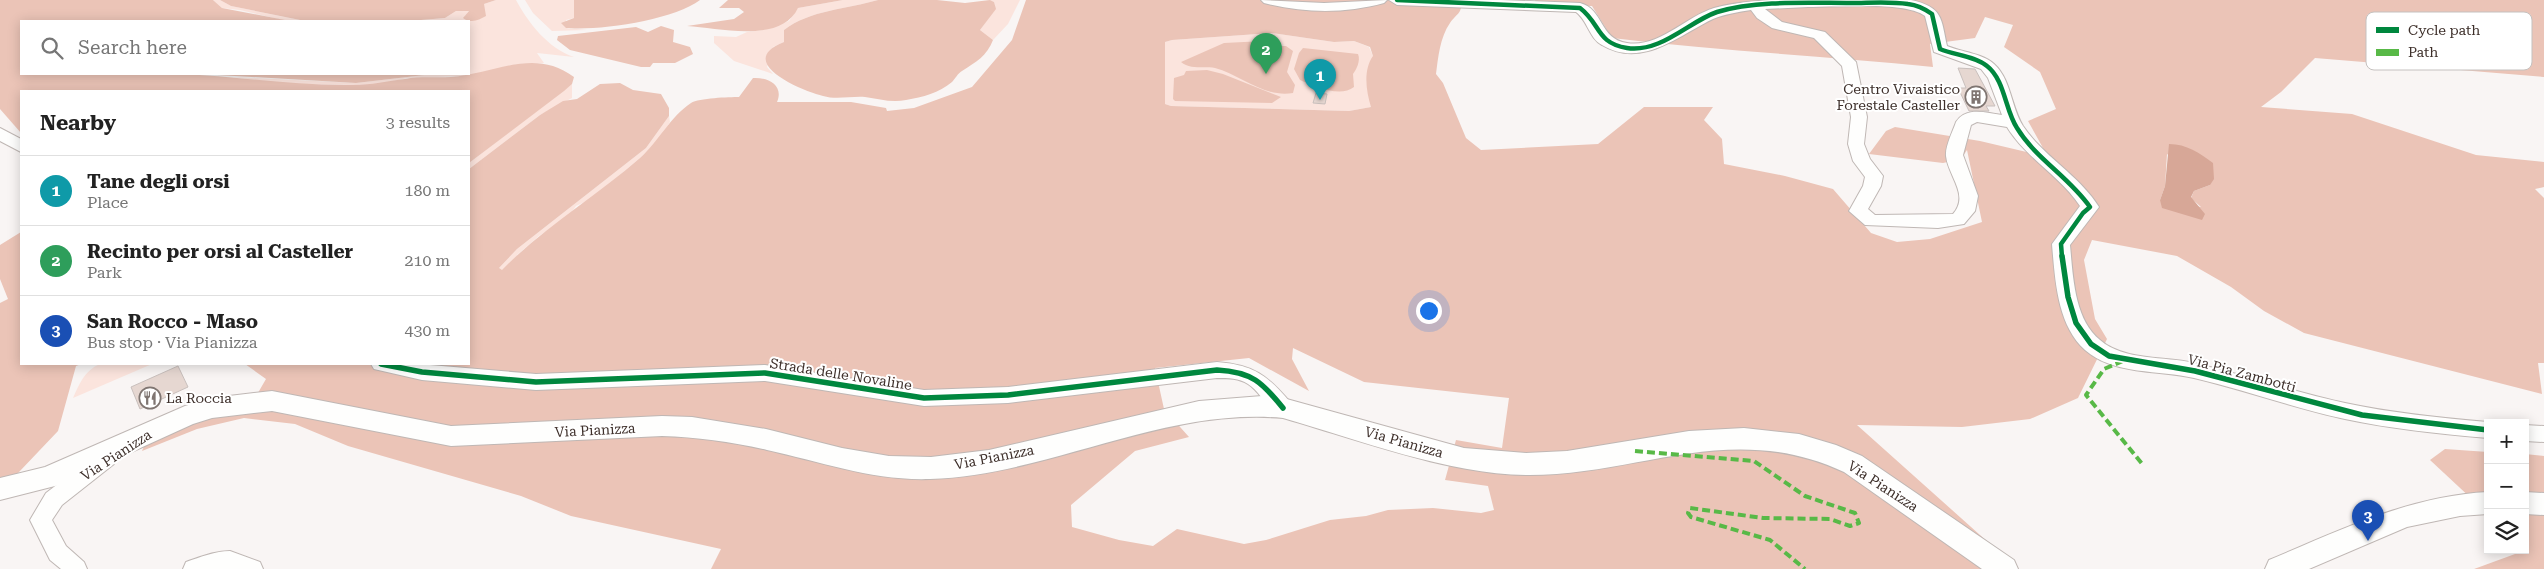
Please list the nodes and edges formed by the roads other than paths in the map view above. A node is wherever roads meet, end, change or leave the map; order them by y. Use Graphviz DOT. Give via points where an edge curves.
graph roads {
  1 [pos="1268,0"];
  2 [pos="1379,0"];
  3 [pos="1397,0"];
  4 [pos="1753,3"];
  5 [pos="2012,122"];
  6 [pos="0,132"];
  7 [pos="20,146"];
  8 [pos="386,365"];
  9 [pos="1283,408"];
  10 [pos="2484,429"];
  11 [pos="2529,433"];
  12 [pos="2544,434"];
  13 [pos="142,436"];
  14 [pos="0,489"];
  15 [pos="2484,503"];
  16 [pos="2529,503"];
  17 [pos="2544,504"];
  18 [pos="76,569"];
  19 [pos="194,569"];
  20 [pos="252,569"];
  21 [pos="2004,569"];
  22 [pos="2279,569"];
  1 -- 2 [label="street" via="1306,6 1348,7"];
  3 -- 4 [label="street" via="1580,8 1590,15 1601,38 1615,46 1641,48 1654,45 1718,12"];
  4 -- 5 [label="street, Via Pia Zambotti" via="1896,4 1923,8 1932,14 1940,49 1987,66"];
  4 -- 5 [label="street" via="1762,16 1778,25 1819,35 1850,65 1858,117 1856,144 1862,161 1874,176 1873,188 1858,211 1871,222 1958,220 1966,211 1969,196 1954,155 1964,122 1975,116"];
  5 -- 10 [label="street, Via Pia Zambotti" via="2022,136 2080,190 2090,207 2061,244 2072,312 2091,345 2123,361 2172,366 2347,412"];
  6 -- 7 [label="street"];
  8 -- 9 [label="street, Strada delle Novaline" via="422,372 536,382 764,373 924,398 1008,395 1217,370 1241,371 1260,380"];
  9 -- 13 [label="main road, Via Pianizza" via="1229,406 1199,411 989,461 932,468 889,467 851,461 766,439 692,427 451,436 272,401 212,408 185,416"];
  9 -- 21 [label="main road, Via Pianizza" via="1464,459 1526,464 1567,462 1689,441 1744,438 1799,444 1853,464"];
  11 -- 12 [label="street"];
  13 -- 14 [label="main road" via="50,477"];
  13 -- 18 [label="street, Via Pianizza" via="95,465 54,499 41,520 58,553"];
  15 -- 22 [label="main road" via="2432,508 2393,518"];
  16 -- 17 [label="main road"];
  19 -- 20 [label="street" via="212,562 236,560"];
}
